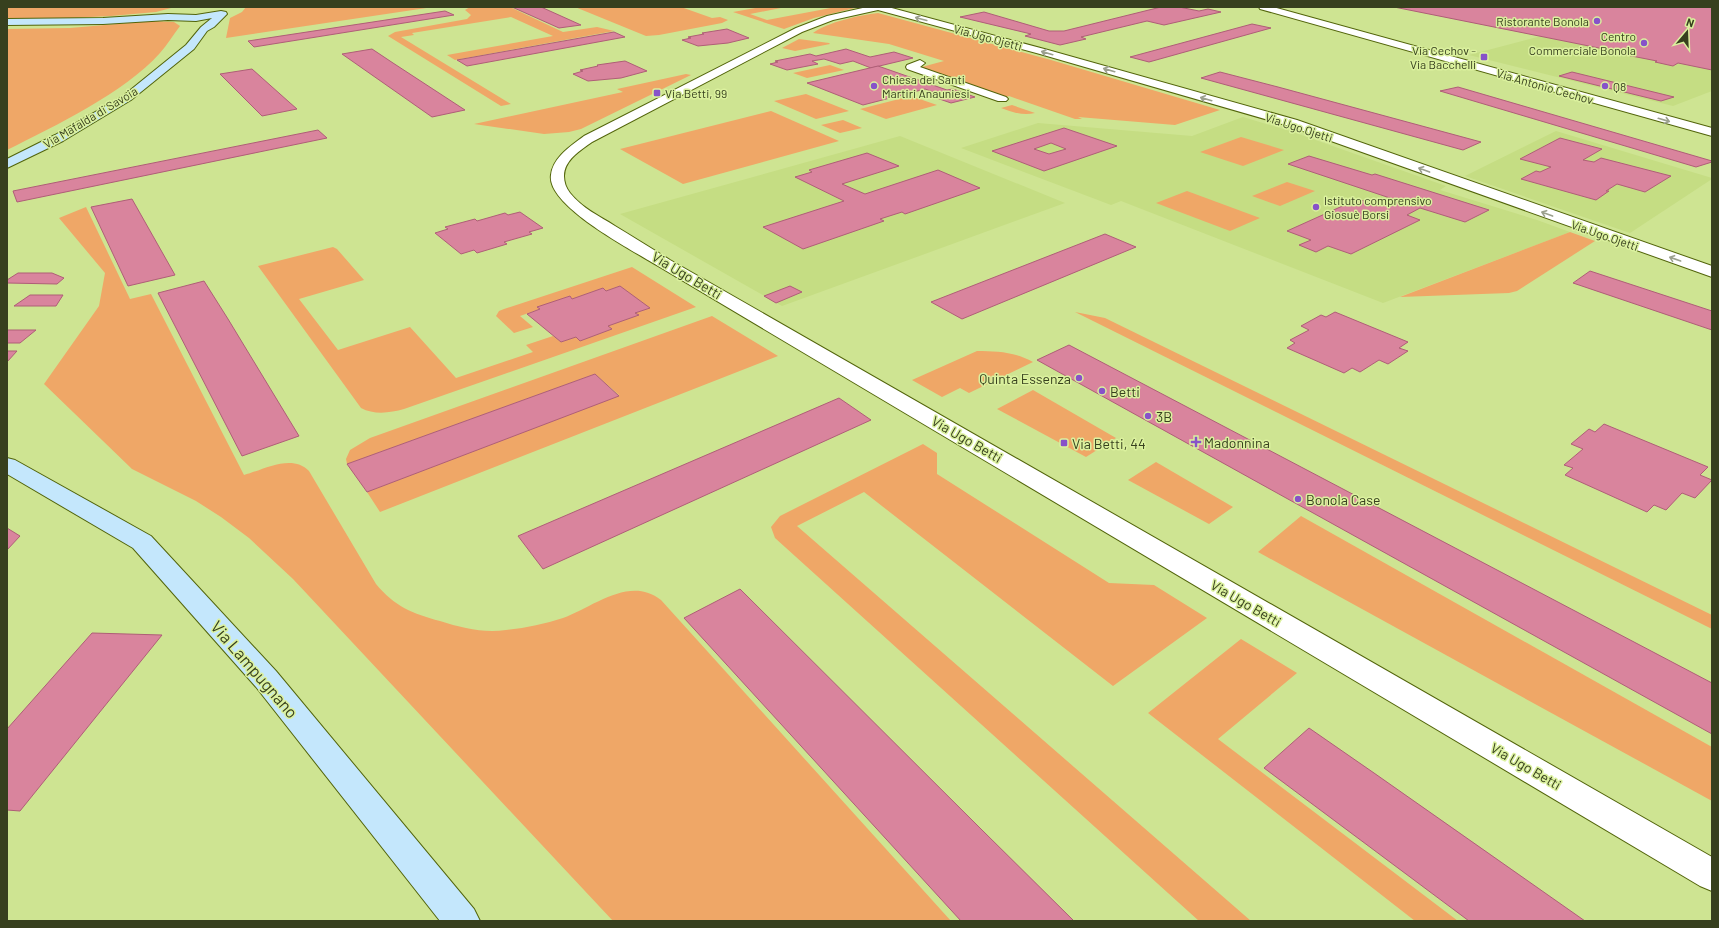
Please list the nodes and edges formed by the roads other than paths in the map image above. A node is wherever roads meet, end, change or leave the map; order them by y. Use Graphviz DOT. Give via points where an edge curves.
graph roads {
  1 [pos="231,7"];
  2 [pos="879,7"];
  3 [pos="1263,7"];
  4 [pos="1280,7"];
  5 [pos="190,8"];
  6 [pos="221,14"];
  7 [pos="186,18"];
  8 [pos="87,21"];
  9 [pos="7,22"];
  10 [pos="204,29"];
  11 [pos="920,63"];
  12 [pos="1002,99"];
  13 [pos="1712,123"];
  14 [pos="1712,132"];
  15 [pos="7,164"];
  16 [pos="1712,272"];
  17 [pos="7,465"];
  18 [pos="1712,875"];
  19 [pos="462,921"];
  1 -- 6 [label="street, Via Mafalda di Savoia"];
  16 -- 2 [label="street, Via Ugo Ojetti, one-way" via="1288,122"];
  2 -- 18 [label="street, Via Ugo Betti" via="830,18 799,30 588,138 570,152 559,168 557,182 560,190 579,210 664,263"];
  3 -- 14 [label="street, Via Antonio Cechov, one-way"];
  4 -- 13 [label="street, Via Antonio Cechov" via="1462,58"];
  5 -- 7 [label="street" via="178,16"];
  5 -- 8 [label="street"];
  6 -- 7 [label="street"];
  6 -- 10 [label="street, Via Mafalda di Savoia"];
  7 -- 8 [label="street"];
  7 -- 10 [label="street" via="198,21"];
  8 -- 9 [label="street"];
  10 -- 15 [label="street, Via Mafalda di Savoia" via="190,47 127,98 59,138"];
  11 -- 12 [label="street" via="910,67"];
  17 -- 19 [label="street, Via Lampugnano" via="142,542 266,680"];
}
